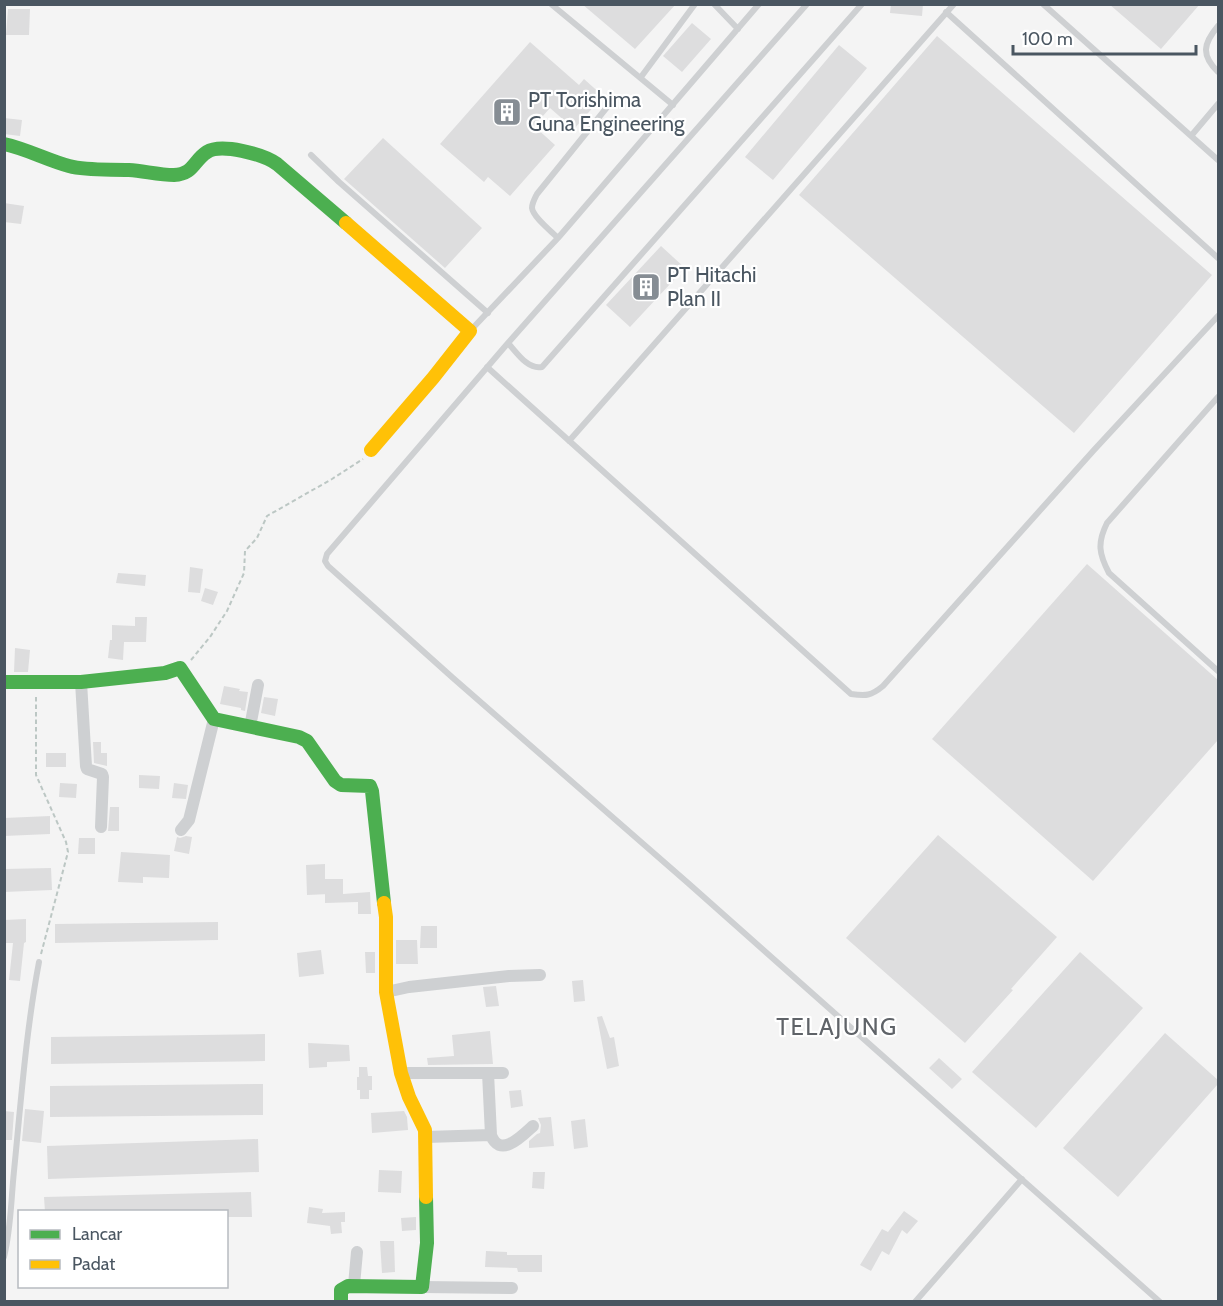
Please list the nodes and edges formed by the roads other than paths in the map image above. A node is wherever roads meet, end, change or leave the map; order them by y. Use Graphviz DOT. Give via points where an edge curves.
graph roads {
  1 [pos="551,4"];
  2 [pos="695,4"];
  3 [pos="714,4"];
  4 [pos="759,4"];
  5 [pos="807,4"];
  6 [pos="862,4"];
  7 [pos="954,4"];
  8 [pos="1043,4"];
  9 [pos="946,12"];
  10 [pos="1218,26"];
  11 [pos="738,29"];
  12 [pos="1218,72"];
  13 [pos="641,77"];
  14 [pos="1218,104"];
  15 [pos="673,105"];
  16 [pos="608,106"];
  17 [pos="1191,136"];
  18 [pos="4,144"];
  19 [pos="311,155"];
  20 [pos="1218,160"];
  21 [pos="558,238"];
  22 [pos="1218,258"];
  23 [pos="488,313"];
  24 [pos="1218,316"];
  25 [pos="470,331"];
  26 [pos="508,343"];
  27 [pos="487,367"];
  28 [pos="1218,397"];
  29 [pos="569,441"];
  30 [pos="371,450"];
  31 [pos="1218,670"];
  32 [pos="4,682"];
  33 [pos="81,682"];
  34 [pos="258,684"];
  35 [pos="214,719"];
  36 [pos="250,727"];
  37 [pos="100,827"];
  38 [pos="181,830"];
  39 [pos="39,962"];
  40 [pos="540,975"];
  41 [pos="386,992"];
  42 [pos="401,1073"];
  43 [pos="488,1073"];
  44 [pos="503,1073"];
  45 [pos="533,1126"];
  46 [pos="490,1135"];
  47 [pos="426,1137"];
  48 [pos="1022,1179"];
  49 [pos="357,1252"];
  50 [pos="4,1257"];
  51 [pos="354,1285"];
  52 [pos="422,1287"];
  53 [pos="469,1287"];
  54 [pos="512,1288"];
  55 [pos="340,1302"];
  56 [pos="470,1302"];
  57 [pos="915,1302"];
  58 [pos="1160,1302"];
  1 -- 13 [label="lane"];
  2 -- 13 [label="lane"];
  3 -- 11 [label="lane"];
  4 -- 11 [label="lane"];
  5 -- 26 [label="lane"];
  6 -- 26 [label="lane" via="543,367 530,366"];
  7 -- 9 [label="lane"];
  8 -- 17 [label="lane"];
  9 -- 22 [label="lane"];
  9 -- 29 [label="lane"];
  10 -- 12 [label="lane" via="1206,47 1207,59"];
  11 -- 15 [label="lane"];
  13 -- 15 [label="lane"];
  14 -- 17 [label="lane"];
  15 -- 21 [label="lane"];
  16 -- 21 [label="lane" via="533,202 535,215"];
  17 -- 20 [label="lane"];
  18 -- 25 [label="street" via="72,166 166,175 191,171 211,149 234,150 272,160"];
  19 -- 23 [label="lane"];
  21 -- 23 [label="lane"];
  23 -- 25 [label="lane"];
  24 -- 29 [label="lane" via="873,694 851,694"];
  25 -- 30 [label="street"];
  26 -- 27 [label="lane"];
  27 -- 29 [label="lane"];
  27 -- 48 [label="lane" via="327,554 328,566"];
  28 -- 31 [label="lane" via="1107,523 1100,547 1108,573"];
  32 -- 33 [label="street"];
  33 -- 35 [label="street" via="180,668"];
  33 -- 37 [label="street" via="87,770 103,777"];
  34 -- 36 [label="street"];
  35 -- 36 [label="street"];
  35 -- 38 [label="street" via="189,820"];
  36 -- 41 [label="street" via="299,737 307,741 340,785 370,786 386,917"];
  39 -- 50 [label="lane" via="30,1009"];
  40 -- 41 [label="street"];
  41 -- 42 [label="street"];
  42 -- 43 [label="street"];
  42 -- 47 [label="street"];
  43 -- 44 [label="street"];
  43 -- 46 [label="street"];
  45 -- 46 [label="street" via="509,1144 498,1145"];
  46 -- 47 [label="street"];
  47 -- 52 [label="street" via="427,1243"];
  48 -- 57 [label="lane"];
  48 -- 58 [label="lane"];
  49 -- 51 [label="street"];
  51 -- 52 [label="street"];
  51 -- 55 [label="street" via="341,1290"];
  52 -- 53 [label="street"];
  53 -- 54 [label="street"];
  53 -- 56 [label="street"];
}
